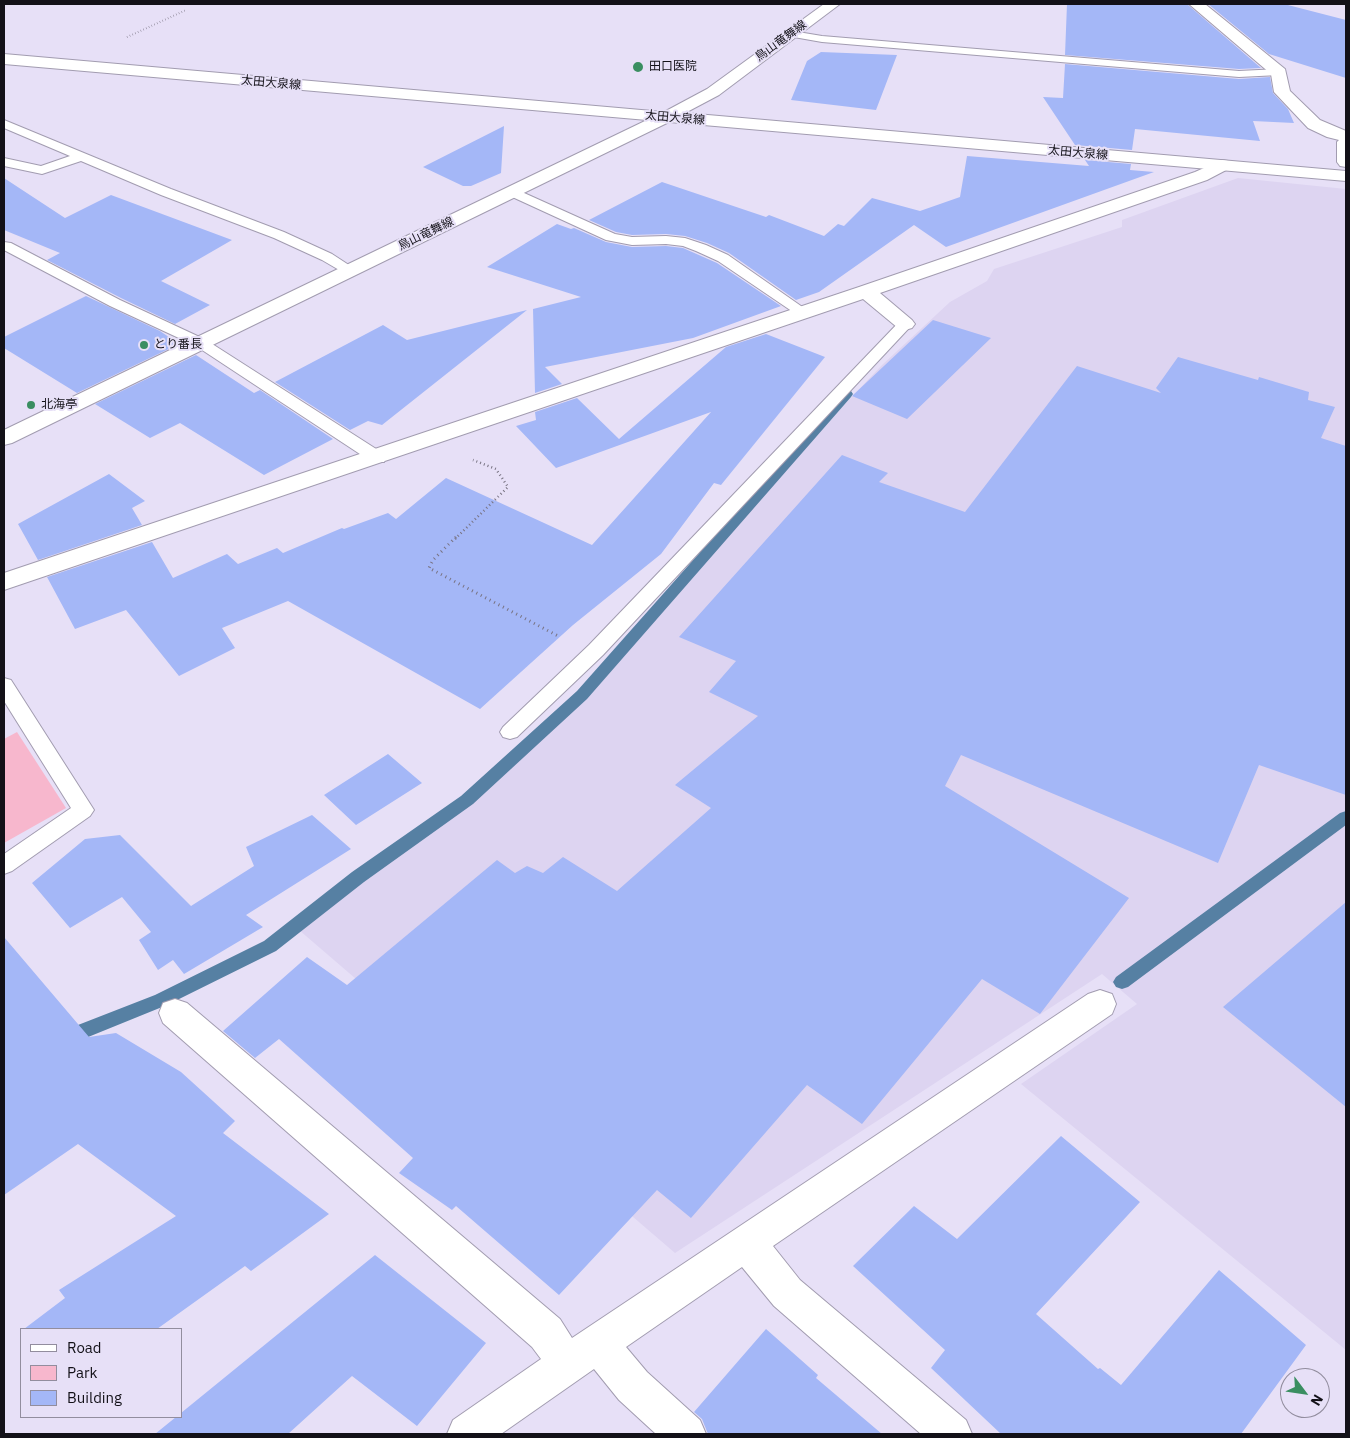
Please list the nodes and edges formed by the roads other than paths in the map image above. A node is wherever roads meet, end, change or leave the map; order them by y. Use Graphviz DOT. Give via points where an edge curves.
graph roads {
  1 [pos="833,4"];
  2 [pos="1196,4"];
  3 [pos="792,34"];
  4 [pos="4,46"];
  5 [pos="4,60"];
  6 [pos="1278,72"];
  7 [pos="689,104"];
  8 [pos="664,117"];
  9 [pos="4,124"];
  10 [pos="1346,136"];
  11 [pos="1346,142"];
  12 [pos="80,157"];
  13 [pos="4,162"];
  14 [pos="1346,164"];
  15 [pos="1222,165"];
  16 [pos="513,192"];
  17 [pos="6,246"];
  18 [pos="351,270"];
  19 [pos="866,292"];
  20 [pos="804,313"];
  21 [pos="905,324"];
  22 [pos="201,343"];
  23 [pos="4,438"];
  24 [pos="378,458"];
  25 [pos="4,582"];
  26 [pos="4,685"];
  27 [pos="510,732"];
  28 [pos="4,865"];
  29 [pos="1100,1004"];
  30 [pos="175,1013"];
  31 [pos="746,1243"];
  32 [pos="583,1354"];
  33 [pos="467,1434"];
  34 [pos="686,1434"];
  35 [pos="952,1434"];
  1 -- 3 [label="main road, 鳥山竜舞線"];
  2 -- 6 [label="main road"];
  3 -- 6 [label="lane" via="1239,74"];
  3 -- 7 [label="main road, 鳥山竜舞線" via="713,92"];
  4 -- 7 [label="main road, 太田大泉線"];
  5 -- 8 [label="main road, 太田大泉線"];
  6 -- 10 [label="main road" via="1282,92 1301,112 1324,130"];
  7 -- 8 [label="main road, 鳥山竜舞線"];
  7 -- 14 [label="main road, 太田大泉線" via="1322,158"];
  8 -- 15 [label="main road, 太田大泉線"];
  8 -- 16 [label="main road, 鳥山竜舞線"];
  9 -- 12 [label="lane"];
  11 -- 14 [label="main road"];
  12 -- 13 [label="lane" via="42,170"];
  12 -- 18 [label="lane" via="279,235"];
  14 -- 15 [label="main road, 太田大泉線"];
  15 -- 19 [label="main road" via="1201,176"];
  16 -- 18 [label="main road, 鳥山竜舞線"];
  16 -- 20 [label="lane" via="611,237 632,241 666,240 701,248 723,258"];
  17 -- 22 [label="lane"];
  18 -- 22 [label="main road, 鳥山竜舞線"];
  19 -- 20 [label="main road"];
  19 -- 21 [label="main road"];
  20 -- 24 [label="main road"];
  21 -- 27 [label="lane" via="592,654"];
  22 -- 23 [label="main road, 鳥山竜舞線"];
  22 -- 24 [label="lane"];
  24 -- 25 [label="main road"];
  26 -- 28 [label="lane" via="83,810"];
  29 -- 31 [label="main road"];
  30 -- 32 [label="main road" via="546,1333"];
  31 -- 32 [label="main road"];
  31 -- 35 [label="main road" via="787,1293"];
  32 -- 33 [label="main road"];
  32 -- 34 [label="main road" via="632,1386"];
}
